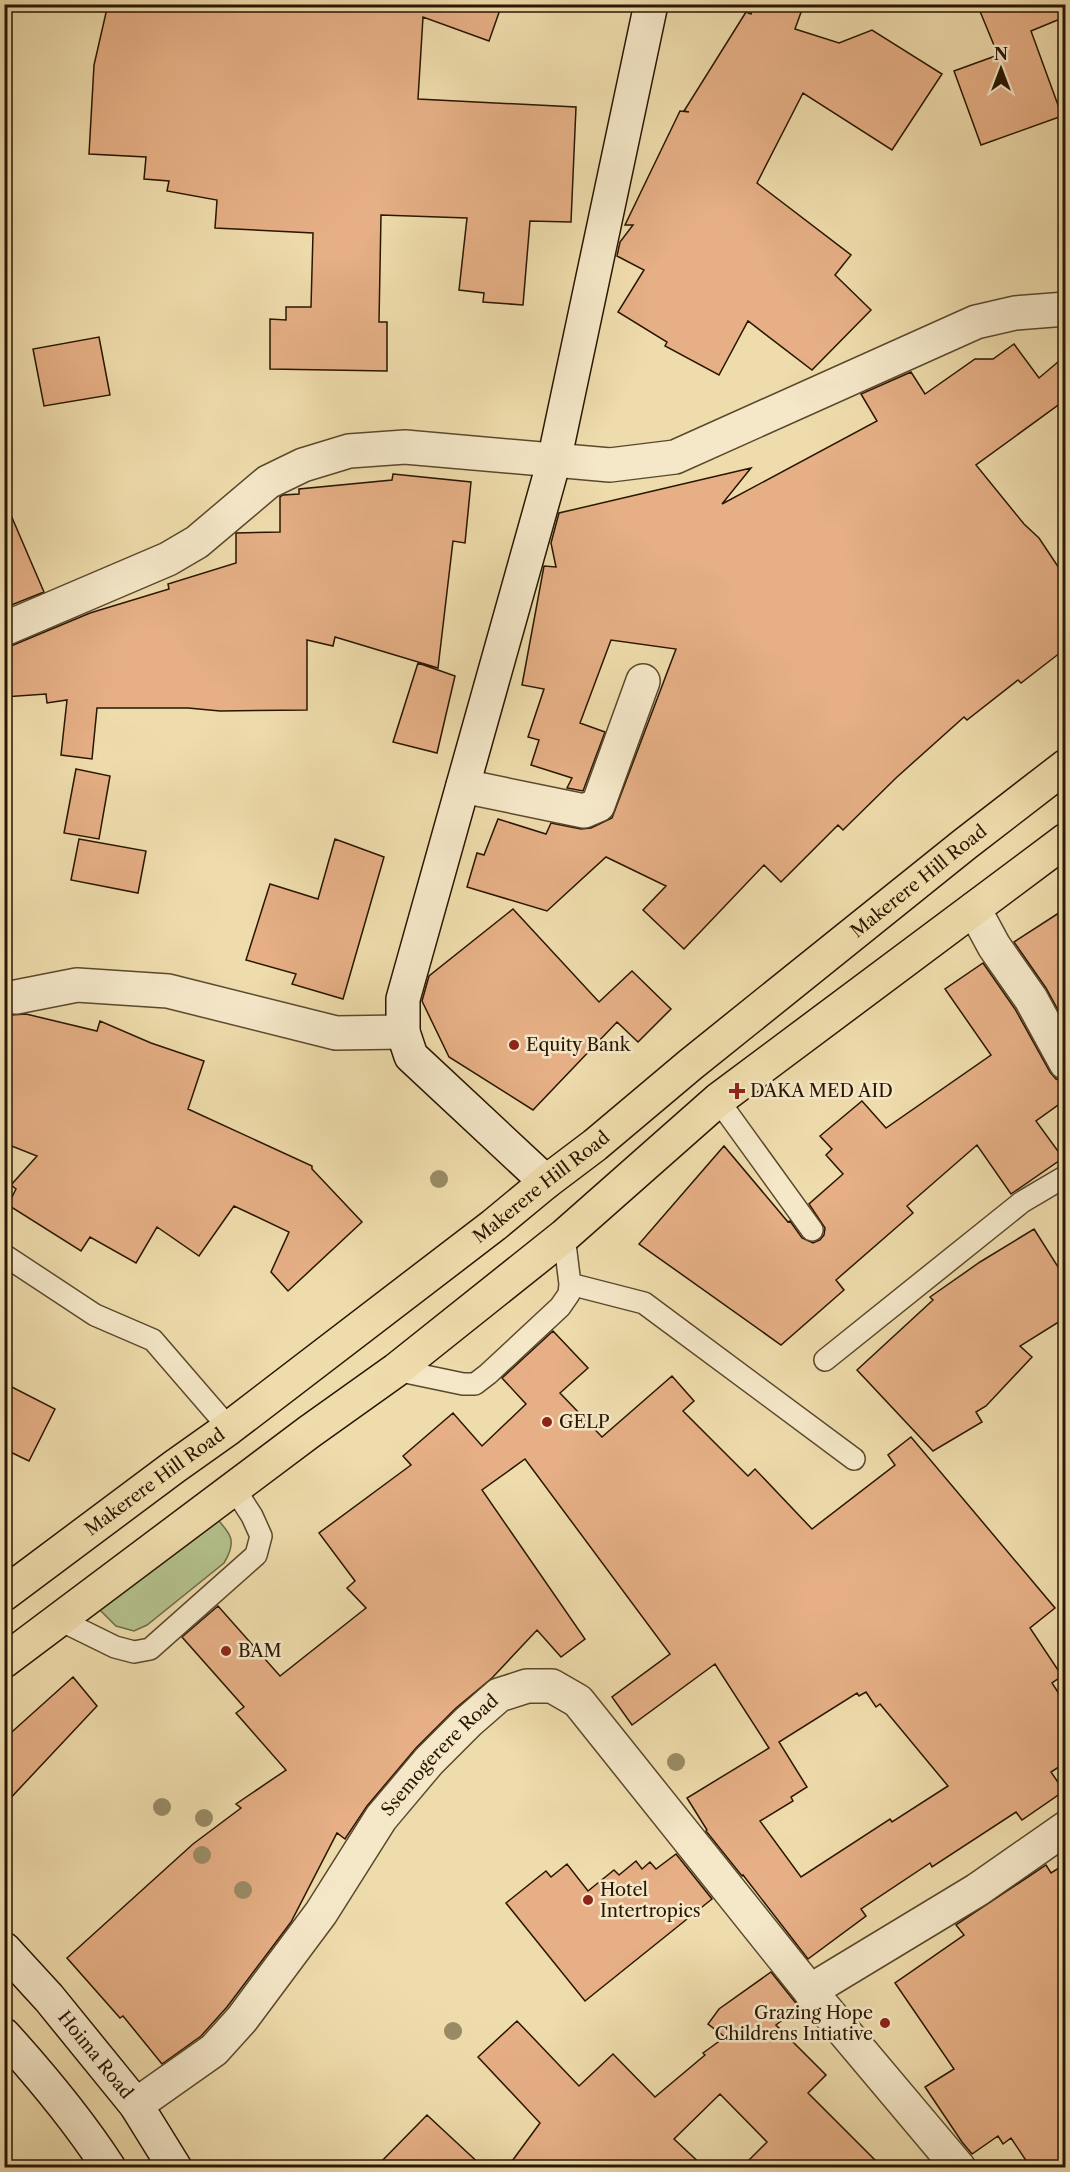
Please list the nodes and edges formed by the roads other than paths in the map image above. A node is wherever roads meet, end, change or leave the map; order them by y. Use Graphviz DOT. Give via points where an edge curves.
graph roads {
  1 [pos="651,4"];
  2 [pos="1065,309"];
  3 [pos="554,461"];
  4 [pos="4,629"];
  5 [pos="643,681"];
  6 [pos="1065,766"];
  7 [pos="463,786"];
  8 [pos="1065,840"];
  9 [pos="974,909"];
  10 [pos="16,997"];
  11 [pos="403,1032"];
  12 [pos="1065,1063"];
  13 [pos="718,1100"];
  14 [pos="1065,1176"];
  15 [pos="546,1182"];
  16 [pos="812,1230"];
  17 [pos="564,1236"];
  18 [pos="4,1255"];
  19 [pos="570,1284"];
  20 [pos="825,1360"];
  21 [pos="396,1370"];
  22 [pos="229,1428"];
  23 [pos="854,1460"];
  24 [pos="234,1488"];
  25 [pos="4,1594"];
  26 [pos="60,1620"];
  27 [pos="4,1661"];
  28 [pos="1065,1828"];
  29 [pos="4,1949"];
  30 [pos="810,1991"];
  31 [pos="4,2035"];
  32 [pos="136,2105"];
  33 [pos="109,2168"];
  34 [pos="175,2168"];
  35 [pos="959,2168"];
  1 -- 3 [label="street"];
  2 -- 3 [label="street" via="1015,313 976,322 675,457 610,465"];
  3 -- 4 [label="street" via="405,447 349,451 303,465 268,482 197,542 168,559"];
  3 -- 7 [label="street"];
  5 -- 7 [label="street" via="598,805 584,811"];
  6 -- 15 [label="main road, Makerere Hill Road"];
  7 -- 11 [label="street" via="403,999"];
  8 -- 9 [label="main road"];
  9 -- 12 [label="street" via="1031,999"];
  9 -- 13 [label="main road"];
  10 -- 11 [label="street" via="76,985 168,991 336,1033"];
  11 -- 15 [label="street" via="411,1056"];
  13 -- 16 [label="lane"];
  13 -- 17 [label="main road"];
  14 -- 20 [label="lane" via="1022,1202"];
  15 -- 22 [label="main road, Makerere Hill Road"];
  17 -- 19 [label="lane"];
  17 -- 21 [label="main road"];
  18 -- 22 [label="lane" via="94,1315 153,1340"];
  19 -- 21 [label="lane" via="560,1307 475,1384"];
  19 -- 23 [label="lane" via="644,1303"];
  21 -- 24 [label="main road"];
  22 -- 25 [label="main road, Makerere Hill Road"];
  24 -- 26 [label="main road"];
  24 -- 26 [label="lane" via="261,1536 256,1555 150,1649 134,1652 115,1647"];
  26 -- 27 [label="main road"];
  28 -- 30 [label="street" via="977,1890"];
  29 -- 32 [label="street, Hoima Road"];
  30 -- 32 [label="street, Ssemogerere Road" via="578,1701 552,1686 527,1686 499,1695 429,1761 381,1818 321,1913 242,2019 214,2050"];
  30 -- 35 [label="street, Ssemogerere Road"];
  31 -- 33 [label="street" via="39,2073"];
  32 -- 34 [label="street, Hoima Road"];
}
